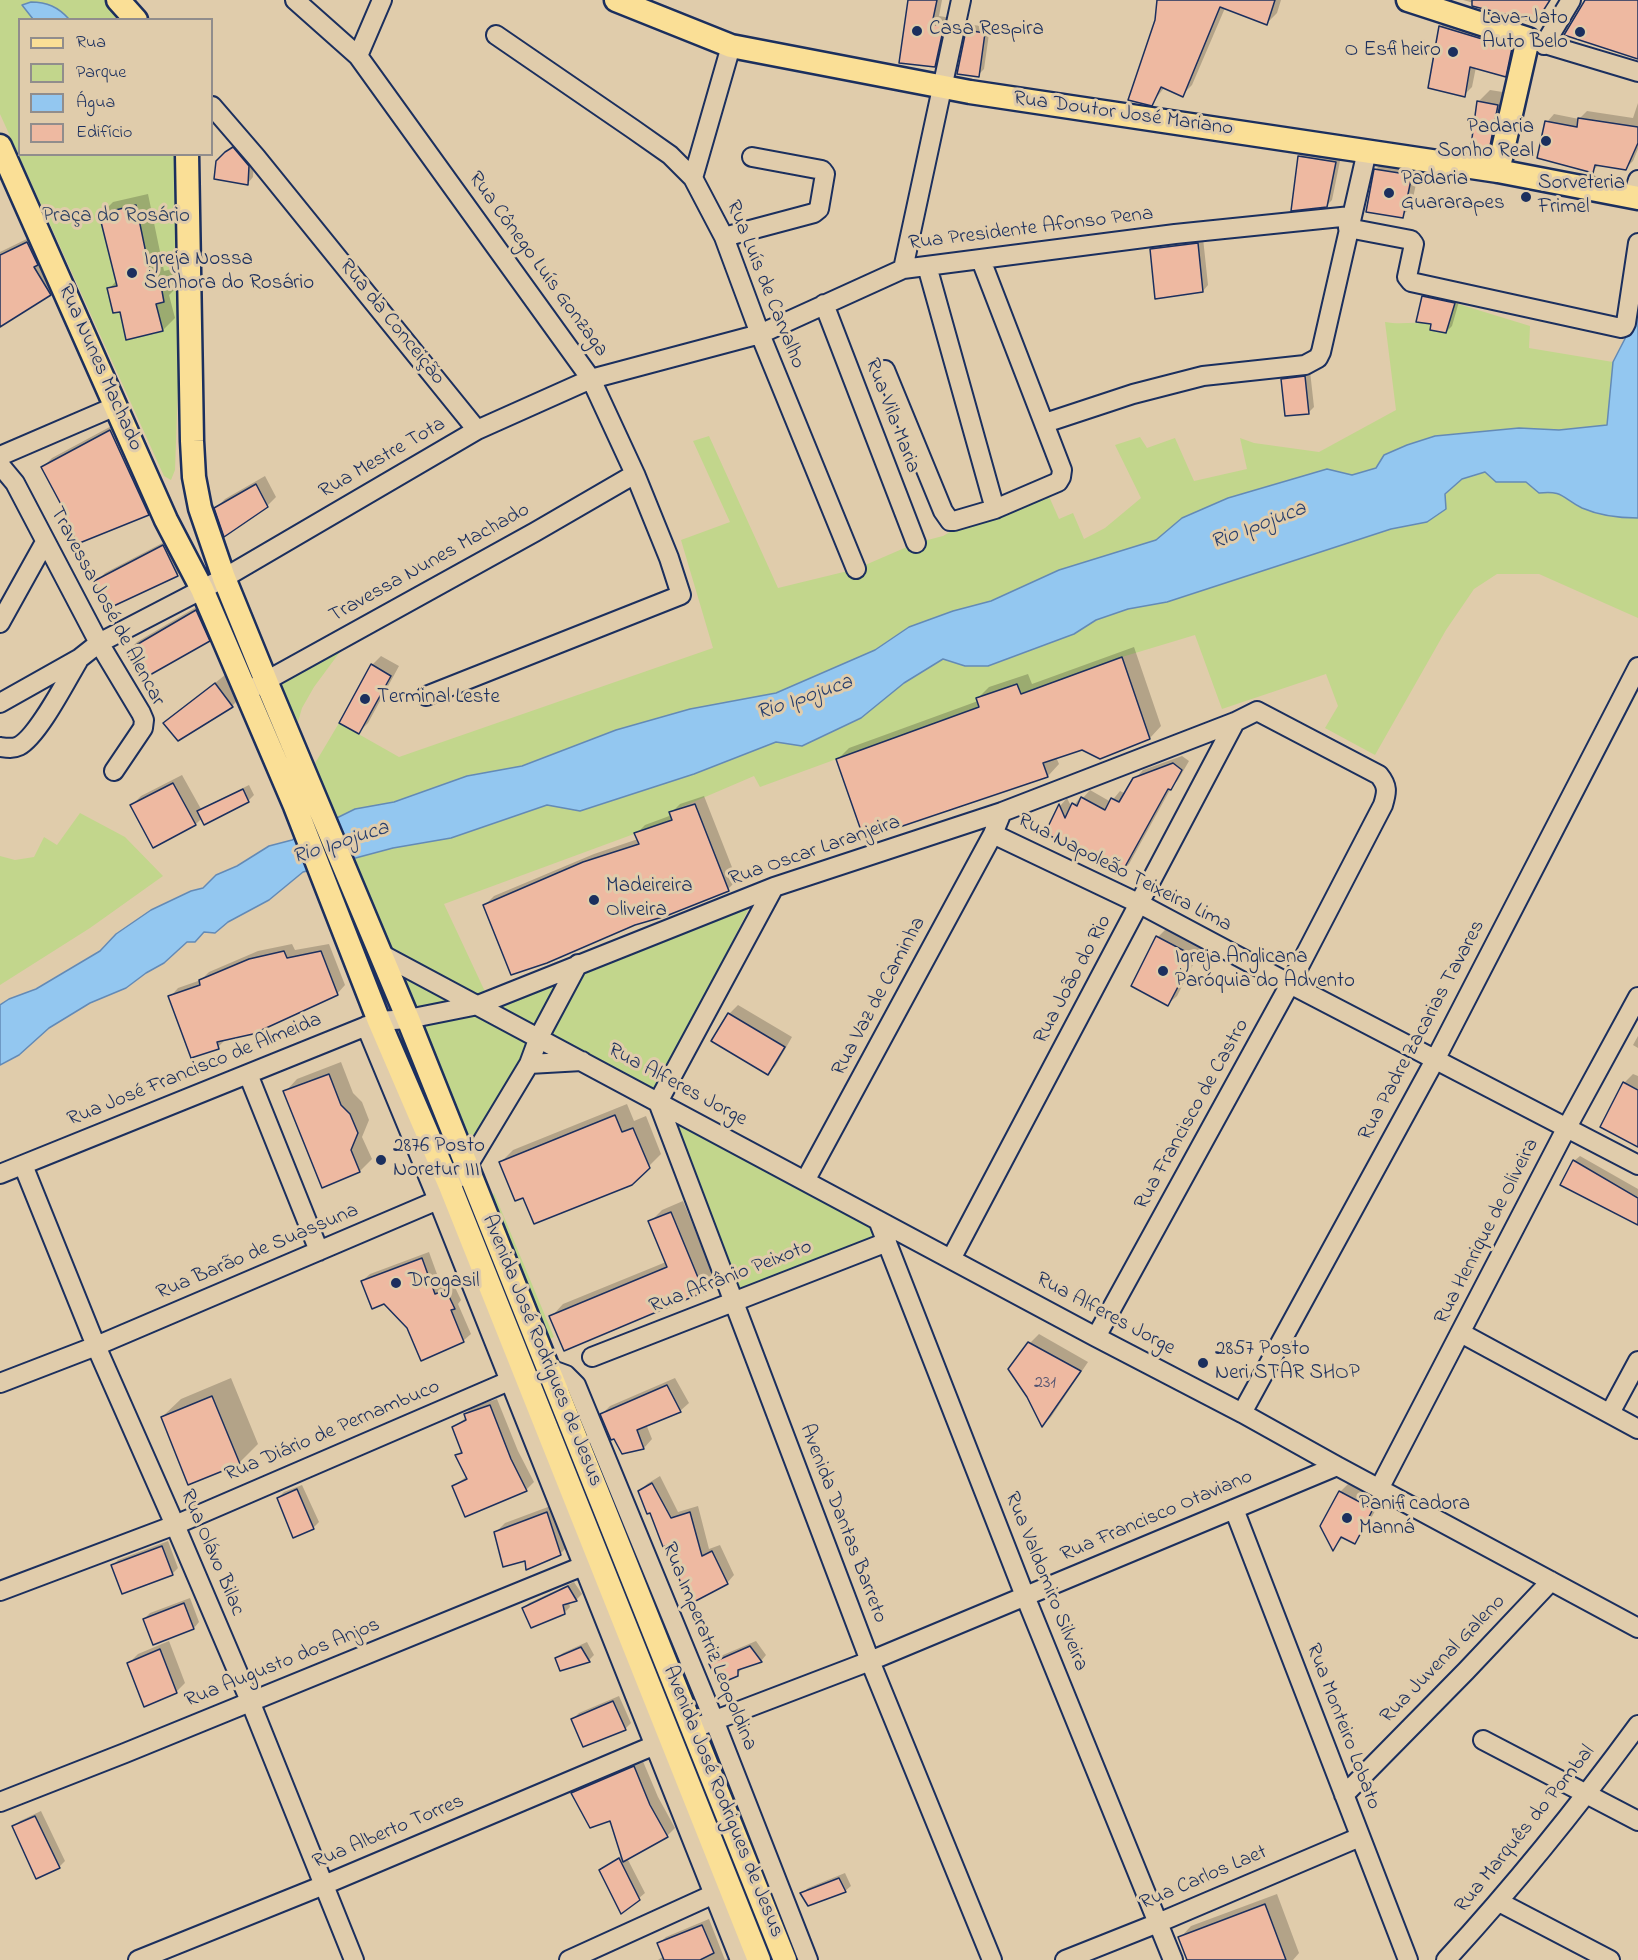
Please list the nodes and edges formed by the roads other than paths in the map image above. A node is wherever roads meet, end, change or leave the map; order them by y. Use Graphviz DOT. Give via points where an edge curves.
graph roads {
  1 [pos="295,0"];
  2 [pos="382,0"];
  3 [pos="616,0"];
  4 [pos="961,0"];
  5 [pos="1570,0"];
  6 [pos="1422,2"];
  7 [pos="496,35"];
  8 [pos="1536,42"];
  9 [pos="731,46"];
  10 [pos="358,56"];
  11 [pos="1638,72"];
  12 [pos="941,85"];
  13 [pos="213,107"];
  14 [pos="0,146"];
  15 [pos="1367,151"];
  16 [pos="187,156"];
  17 [pos="752,157"];
  18 [pos="1498,171"];
  19 [pos="693,178"];
  20 [pos="1636,191"];
  21 [pos="1350,222"];
  22 [pos="724,237"];
  23 [pos="1638,243"];
  24 [pos="981,260"];
  25 [pos="927,266"];
  26 [pos="903,269"];
  27 [pos="824,304"];
  28 [pos="760,334"];
  29 [pos="885,370"];
  30 [pos="591,380"];
  31 [pos="116,406"];
  32 [pos="1045,423"];
  33 [pos="477,430"];
  34 [pos="0,456"];
  35 [pos="0,465"];
  36 [pos="635,474"];
  37 [pos="995,509"];
  38 [pos="45,542"];
  39 [pos="916,543"];
  40 [pos="856,569"];
  41 [pos="224,578"];
  42 [pos="202,589"];
  43 [pos="0,623"];
  44 [pos="99,643"];
  45 [pos="80,658"];
  46 [pos="1638,667"];
  47 [pos="256,686"];
  48 [pos="426,696"];
  49 [pos="0,703"];
  50 [pos="1235,722"];
  51 [pos="6,748"];
  52 [pos="114,771"];
  53 [pos="305,801"];
  54 [pos="1002,812"];
  55 [pos="993,834"];
  56 [pos="774,887"];
  57 [pos="1140,904"];
  58 [pos="381,954"];
  59 [pos="578,964"];
  60 [pos="1290,984"];
  61 [pos="1638,997"];
  62 [pos="478,1005"];
  63 [pos="408,1019"];
  64 [pos="372,1024"];
  65 [pos="539,1037"];
  66 [pos="582,1060"];
  67 [pos="1434,1060"];
  68 [pos="529,1065"];
  69 [pos="248,1074"];
  70 [pos="658,1102"];
  71 [pos="1566,1129"];
  72 [pos="23,1165"];
  73 [pos="1638,1165"];
  74 [pos="466,1167"];
  75 [pos="0,1174"];
  76 [pos="806,1181"];
  77 [pos="444,1193"];
  78 [pos="878,1220"];
  79 [pos="887,1242"];
  80 [pos="319,1251"];
  81 [pos="951,1259"];
  82 [pos="733,1302"];
  83 [pos="1461,1333"];
  84 [pos="1096,1337"];
  85 [pos="96,1346"];
  86 [pos="592,1357"];
  87 [pos="1638,1361"];
  88 [pos="547,1368"];
  89 [pos="509,1381"];
  90 [pos="0,1383"];
  91 [pos="1242,1413"];
  92 [pos="1610,1413"];
  93 [pos="1638,1429"];
  94 [pos="1337,1466"];
  95 [pos="1379,1489"];
  96 [pos="1234,1509"];
  97 [pos="175,1524"];
  98 [pos="582,1566"];
  99 [pos="1551,1581"];
  100 [pos="0,1591"];
  101 [pos="1025,1596"];
  102 [pos="1638,1628"];
  103 [pos="870,1661"];
  104 [pos="250,1701"];
  105 [pos="714,1720"];
  106 [pos="1638,1725"];
  107 [pos="692,1729"];
  108 [pos="1483,1740"];
  109 [pos="655,1745"];
  110 [pos="1344,1795"];
  111 [pos="1587,1795"];
  112 [pos="0,1802"];
  113 [pos="1638,1821"];
  114 [pos="1360,1837"];
  115 [pos="324,1885"];
  116 [pos="714,1894"];
  117 [pos="1499,1902"];
  118 [pos="1158,1923"];
  119 [pos="138,1960"];
  120 [pos="354,1960"];
  121 [pos="569,1960"];
  122 [pos="740,1960"];
  123 [pos="759,1960"];
  124 [pos="785,1960"];
  125 [pos="808,1960"];
  126 [pos="992,1960"];
  127 [pos="1065,1960"];
  128 [pos="1173,1960"];
  129 [pos="1408,1960"];
  130 [pos="1446,1960"];
  131 [pos="1610,1960"];
  1 -- 10 [label="street, Rua Cônego Luís Gonzaga"];
  2 -- 10 [label="street"];
  3 -- 9 [label="main road, Rua Doutor José Mariano"];
  4 -- 12 [label="street"];
  5 -- 8 [label="street"];
  6 -- 8 [label="main road"];
  7 -- 19 [label="street, Rua Luís de Carvalho" via="670,155"];
  8 -- 11 [label="street"];
  8 -- 18 [label="main road"];
  9 -- 12 [label="main road, Rua Doutor José Mariano"];
  9 -- 19 [label="street"];
  10 -- 30 [label="street, Rua Cônego Luís Gonzaga"];
  12 -- 15 [label="main road, Rua Doutor José Mariano"];
  12 -- 26 [label="street"];
  13 -- 33 [label="street, Rua da Conceição"];
  14 -- 31 [label="main road, Rua Nunes Machado"];
  15 -- 18 [label="main road, Rua Doutor José Mariano"];
  15 -- 21 [label="street"];
  16 -- 41 [label="main road" via="194,477 200,508"];
  17 -- 22 [label="street" via="822,170 825,174 819,209"];
  18 -- 20 [label="main road, Rua Doutor José Mariano"];
  19 -- 22 [label="street, Rua Luís de Carvalho"];
  21 -- 23 [label="street, Rua Presidente Afonso Pena" via="1411,240 1414,244 1407,277 1411,282 1621,328 1626,323"];
  21 -- 24 [label="street, Rua Presidente Afonso Pena" via="1175,234"];
  21 -- 32 [label="street" via="1321,352 1312,362 1203,376"];
  22 -- 28 [label="street, Rua Luís de Carvalho"];
  24 -- 25 [label="street, Rua Presidente Afonso Pena"];
  24 -- 32 [label="street"];
  25 -- 26 [label="street, Rua Presidente Afonso Pena"];
  25 -- 37 [label="street"];
  26 -- 27 [label="street, Rua Presidente Afonso Pena"];
  27 -- 28 [label="street, Rua Presidente Afonso Pena"];
  27 -- 39 [label="street, Rua Vila Maria"];
  28 -- 30 [label="street, Rua Presidente Afonso Pena"];
  28 -- 40 [label="street, Rua Luís de Carvalho"];
  29 -- 37 [label="street" via="946,518 954,521"];
  30 -- 33 [label="street, Rua Mestre Tota"];
  30 -- 36 [label="street, Rua Cônego Luís Gonzaga"];
  31 -- 34 [label="street"];
  31 -- 42 [label="main road, Rua Nunes Machado" via="166,520"];
  32 -- 37 [label="street" via="1061,477 1058,482"];
  33 -- 41 [label="street, Rua Mestre Tota"];
  35 -- 38 [label="street, Travessa José de Alencar" via="15,483"];
  36 -- 47 [label="street, Travessa Nunes Machado"];
  36 -- 48 [label="street, Rua Cônego Luís Gonzaga" via="681,595"];
  38 -- 43 [label="street"];
  38 -- 44 [label="street, Travessa José de Alencar"];
  41 -- 42 [label="street, Rua Mestre Tota"];
  41 -- 47 [label="main road, Avenida José Rodrigues de Jesus"];
  42 -- 44 [label="street, Rua Mestre Tota"];
  42 -- 47 [label="main road, Avenida José Rodrigues de Jesus"];
  44 -- 45 [label="street, Rua Mestre Tota"];
  44 -- 52 [label="street, Travessa José de Alencar" via="144,720 143,728"];
  45 -- 49 [label="street"];
  45 -- 51 [label="street" via="33,734 20,746"];
  46 -- 67 [label="street, Rua Padre Zacarias Tavares"];
  47 -- 53 [label="main road, Avenida José Rodrigues de Jesus"];
  50 -- 54 [label="street, Rua Oscar Laranjeira"];
  50 -- 57 [label="street, Rua João do Rio"];
  50 -- 60 [label="street, Rua Francisco de Castro" via="1257,711 1365,766 1379,774 1386,784 1383,805"];
  53 -- 58 [label="main road, Avenida José Rodrigues de Jesus"];
  53 -- 64 [label="main road, Avenida José Rodrigues de Jesus"];
  54 -- 55 [label="street, Rua Napoleão Teixeira Lima"];
  54 -- 56 [label="street, Rua Oscar Laranjeira"];
  55 -- 57 [label="street, Rua Napoleão Teixeira Lima"];
  55 -- 76 [label="street, Rua Vaz de Caminha"];
  56 -- 59 [label="street, Rua Oscar Laranjeira"];
  56 -- 70 [label="street"];
  57 -- 60 [label="street, Rua Napoleão Teixeira Lima"];
  57 -- 81 [label="street, Rua João do Rio"];
  58 -- 62 [label="street, Rua Alferes Jorge"];
  58 -- 63 [label="main road, Avenida José Rodrigues de Jesus"];
  59 -- 62 [label="street, Rua Oscar Laranjeira"];
  59 -- 65 [label="street"];
  60 -- 67 [label="street, Rua Napoleão Teixeira Lima"];
  60 -- 84 [label="street, Rua Francisco de Castro"];
  61 -- 71 [label="street, Rua Henrique de Oliveira"];
  62 -- 63 [label="street, Rua Oscar Laranjeira"];
  62 -- 65 [label="street, Rua Alferes Jorge"];
  63 -- 64 [label="street, Rua José Francisco de Almeida"];
  63 -- 74 [label="main road, Avenida José Rodrigues de Jesus"];
  64 -- 69 [label="street, Rua José Francisco de Almeida"];
  64 -- 77 [label="main road, Avenida José Rodrigues de Jesus"];
  65 -- 66 [label="street, Rua Alferes Jorge"];
  65 -- 68 [label="street"];
  66 -- 68 [label="street, Rua Alferes Jorge"];
  66 -- 70 [label="street, Rua Alferes Jorge"];
  67 -- 71 [label="street, Rua Napoleão Teixeira Lima"];
  67 -- 91 [label="street, Rua Padre Zacarias Tavares"];
  68 -- 74 [label="street"];
  69 -- 72 [label="street, Rua José Francisco de Almeida"];
  69 -- 80 [label="street"];
  70 -- 76 [label="street, Rua Alferes Jorge"];
  70 -- 82 [label="street, Avenida Dantas Barreto"];
  71 -- 73 [label="street, Rua Napoleão Teixeira Lima"];
  71 -- 83 [label="street, Rua Henrique de Oliveira"];
  72 -- 75 [label="street, Rua José Francisco de Almeida"];
  72 -- 85 [label="street, Rua Olávo Bilac"];
  74 -- 77 [label="street"];
  74 -- 88 [label="main road, Avenida José Rodrigues de Jesus"];
  76 -- 78 [label="street, Rua Alferes Jorge"];
  77 -- 80 [label="street, Rua Barão de Suassuna"];
  77 -- 89 [label="street, Avenida José Rodrigues de Jesus"];
  77 -- 123 [label="main road, Avenida José Rodrigues de Jesus"];
  78 -- 79 [label="street, Rua Valdomiro Silveira"];
  78 -- 81 [label="street, Rua Alferes Jorge"];
  79 -- 82 [label="street, Rua Afrânio Peixoto"];
  79 -- 101 [label="street, Rua Valdomiro Silveira"];
  80 -- 85 [label="street, Rua Barão de Suassuna"];
  81 -- 84 [label="street, Rua Alferes Jorge"];
  82 -- 86 [label="street, Rua Afrânio Peixoto"];
  82 -- 103 [label="street, Avenida Dantas Barreto"];
  83 -- 92 [label="street"];
  83 -- 95 [label="street, Rua Henrique de Oliveira"];
  84 -- 91 [label="street, Rua Alferes Jorge"];
  85 -- 90 [label="street, Rua Barão de Suassuna"];
  85 -- 97 [label="street, Rua Olávo Bilac"];
  87 -- 92 [label="street"];
  88 -- 105 [label="street, Rua Imperatriz Leopoldina" via="566,1375 576,1385"];
  88 -- 107 [label="main road, Avenida José Rodrigues de Jesus"];
  89 -- 97 [label="street, Rua Diário de Pernambuco"];
  89 -- 98 [label="street, Avenida José Rodrigues de Jesus"];
  91 -- 94 [label="street, Rua Alferes Jorge"];
  92 -- 93 [label="street"];
  94 -- 95 [label="street, Rua Alferes Jorge"];
  94 -- 96 [label="street, Rua Francisco Otaviano"];
  95 -- 99 [label="street, Rua Alferes Jorge"];
  96 -- 101 [label="street, Rua Francisco Otaviano"];
  96 -- 110 [label="street, Rua Monteiro Lobato"];
  97 -- 100 [label="street, Rua Diário de Pernambuco"];
  97 -- 104 [label="street, Rua Olávo Bilac"];
  98 -- 104 [label="street, Rua Augusto dos Anjos"];
  98 -- 109 [label="street, Avenida José Rodrigues de Jesus"];
  99 -- 102 [label="street, Rua Alferes Jorge"];
  99 -- 110 [label="street, Rua Juvenal Galeno"];
  101 -- 103 [label="street, Rua Francisco Otaviano"];
  101 -- 118 [label="street, Rua Valdomiro Silveira"];
  103 -- 105 [label="street, Rua Francisco Otaviano"];
  103 -- 126 [label="street, Avenida Dantas Barreto"];
  104 -- 112 [label="street, Rua Augusto dos Anjos"];
  104 -- 115 [label="street, Rua Olávo Bilac"];
  105 -- 107 [label="street, Rua Francisco Otaviano"];
  105 -- 125 [label="street, Rua Imperatriz Leopoldina"];
  106 -- 111 [label="street, Rua Marquês do Pombal"];
  107 -- 124 [label="main road, Avenida José Rodrigues de Jesus"];
  108 -- 111 [label="street"];
  109 -- 115 [label="street, Rua Alberto Torres"];
  109 -- 116 [label="street, Avenida José Rodrigues de Jesus"];
  110 -- 114 [label="street, Rua Monteiro Lobato"];
  111 -- 113 [label="street"];
  111 -- 117 [label="street, Rua Marquês do Pombal"];
  114 -- 118 [label="street, Rua Carlos Laet"];
  114 -- 129 [label="street, Rua Monteiro Lobato"];
  115 -- 119 [label="street, Rua Alberto Torres"];
  115 -- 120 [label="street, Rua Olávo Bilac"];
  116 -- 121 [label="street"];
  116 -- 122 [label="street, Avenida José Rodrigues de Jesus"];
  117 -- 130 [label="street, Rua Marquês do Pombal"];
  117 -- 131 [label="street"];
  118 -- 127 [label="street, Rua Carlos Laet"];
  118 -- 128 [label="street, Rua Valdomiro Silveira"];
}
